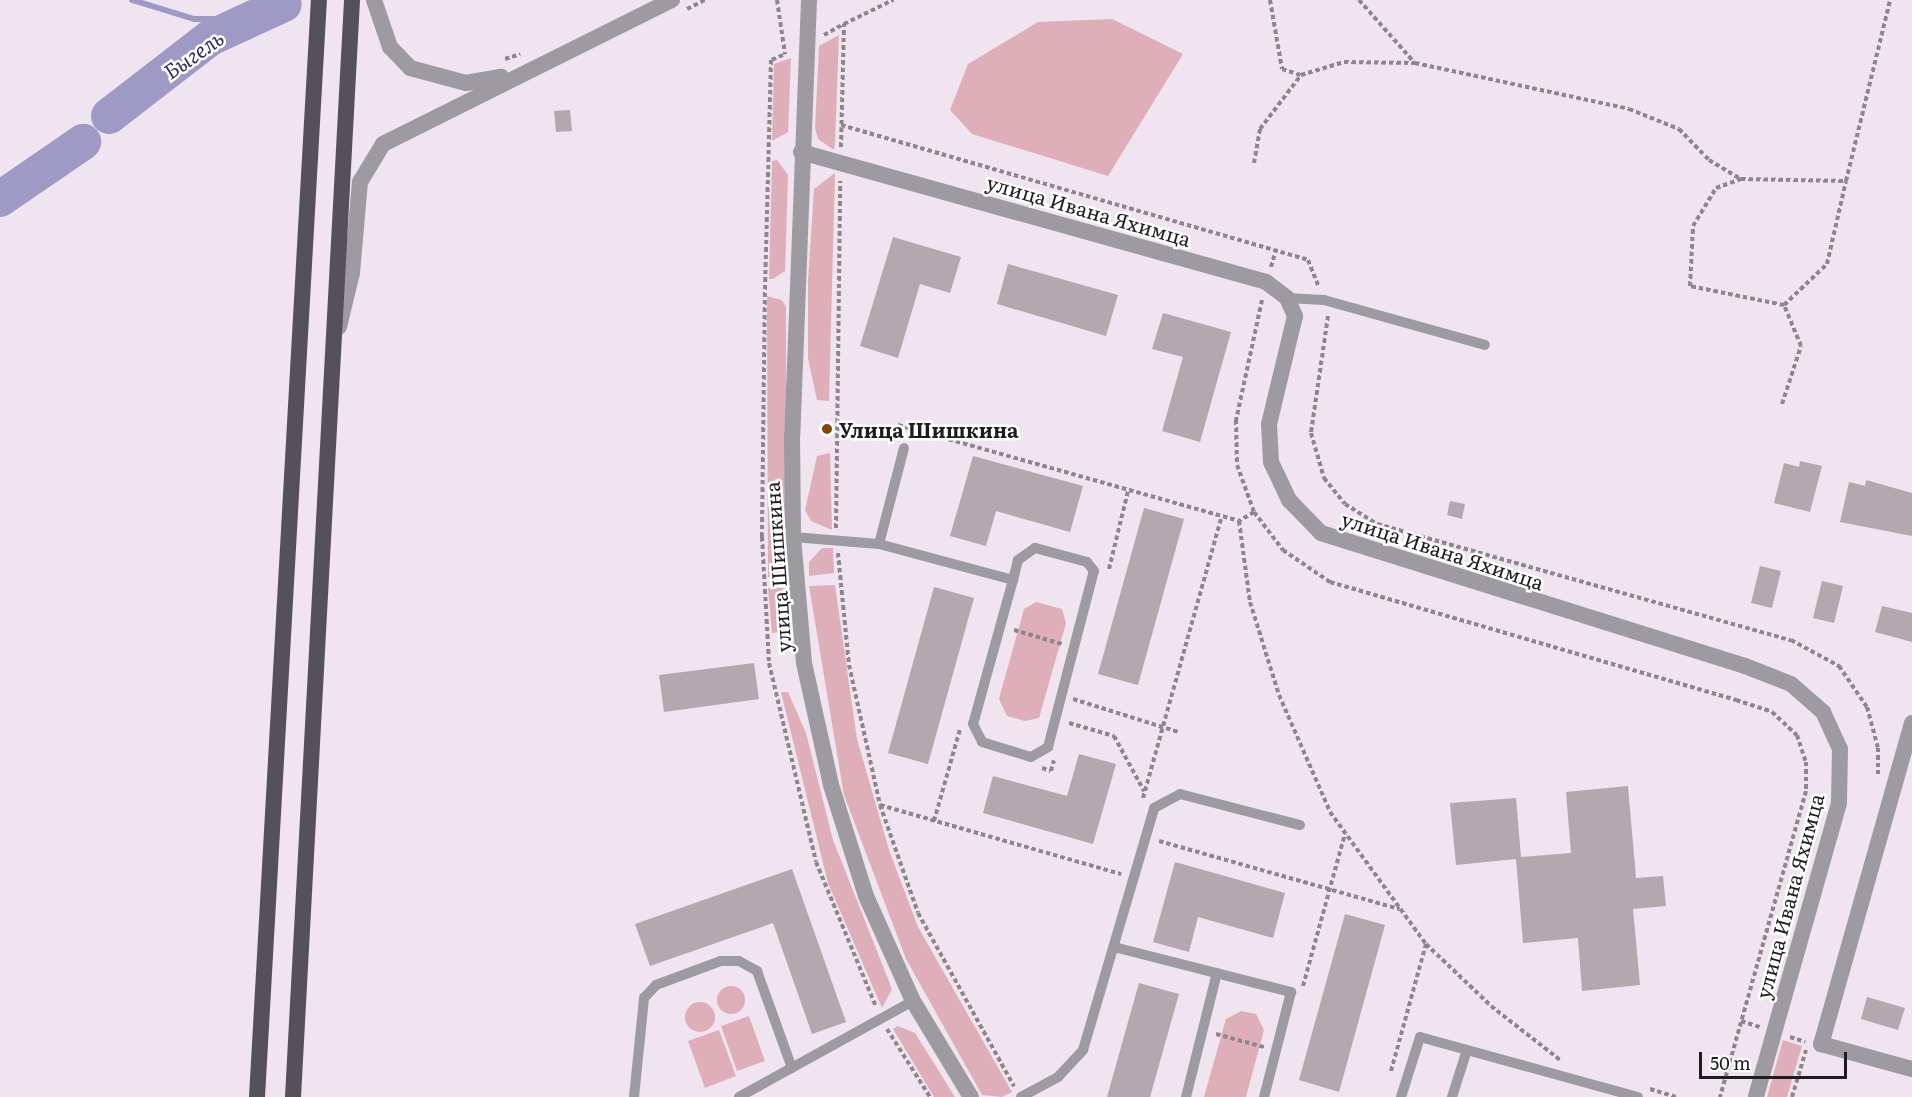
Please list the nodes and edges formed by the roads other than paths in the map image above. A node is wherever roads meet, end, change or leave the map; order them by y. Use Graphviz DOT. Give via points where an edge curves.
graph roads {
  1 [pos="319,0"];
  2 [pos="352,0"];
  3 [pos="374,0"];
  4 [pos="809,0"];
  5 [pos="673,8"];
  6 [pos="522,73"];
  7 [pos="801,152"];
  8 [pos="1287,298"];
  9 [pos="1485,345"];
  10 [pos="334,347"];
  11 [pos="904,448"];
  12 [pos="793,537"];
  13 [pos="879,544"];
  14 [pos="1013,580"];
  15 [pos="1912,723"];
  16 [pos="1300,825"];
  17 [pos="1114,947"];
  18 [pos="1217,973"];
  19 [pos="913,1001"];
  20 [pos="1467,1050"];
  21 [pos="792,1068"];
  22 [pos="1912,1070"];
  23 [pos="257,1097"];
  24 [pos="293,1097"];
  25 [pos="634,1097"];
  26 [pos="739,1097"];
  27 [pos="971,1097"];
  28 [pos="1021,1097"];
  29 [pos="1186,1097"];
  30 [pos="1264,1097"];
  31 [pos="1401,1097"];
  32 [pos="1452,1097"];
  33 [pos="1638,1097"];
  34 [pos="1756,1097"];
  1 -- 23 [label="highway"];
  2 -- 10 [label="highway"];
  3 -- 6 [label="street" via="390,47 410,68 466,83"];
  4 -- 7 [label="street, улица Шишкина"];
  5 -- 6 [label="street"];
  6 -- 10 [label="street" via="412,125 370,160 360,182 352,273"];
  7 -- 8 [label="street, улица Ивана Яхимца" via="1266,282"];
  7 -- 12 [label="street, улица Шишкина" via="794,286"];
  8 -- 9 [label="lane" via="1324,300"];
  8 -- 34 [label="street, улица Ивана Яхимца" via="1294,316 1269,424 1271,462 1289,500 1321,533 1745,666 1791,684 1823,712 1840,749 1839,803"];
  10 -- 24 [label="highway"];
  11 -- 13 [label="lane"];
  12 -- 13 [label="lane"];
  12 -- 19 [label="street, улица Шишкина" via="804,663 831,785 866,896"];
  13 -- 14 [label="lane"];
  14 -- 14 [label="lane" via="1018,560 1035,548 1087,562 1094,583 1048,747 1031,757 982,742 973,724"];
  15 -- 22 [label="street" via="1821,1044"];
  16 -- 17 [label="lane" via="1180,794 1154,808"];
  17 -- 18 [label="lane"];
  17 -- 28 [label="lane" via="1083,1050 1058,1077"];
  18 -- 29 [label="lane"];
  18 -- 30 [label="lane" via="1291,992"];
  19 -- 21 [label="lane"];
  19 -- 27 [label="street, улица Шишкина"];
  20 -- 31 [label="lane" via="1420,1037"];
  20 -- 32 [label="lane"];
  20 -- 33 [label="lane"];
  21 -- 25 [label="lane" via="757,971 740,961 721,961 656,985 644,998"];
  21 -- 26 [label="lane"];
}
